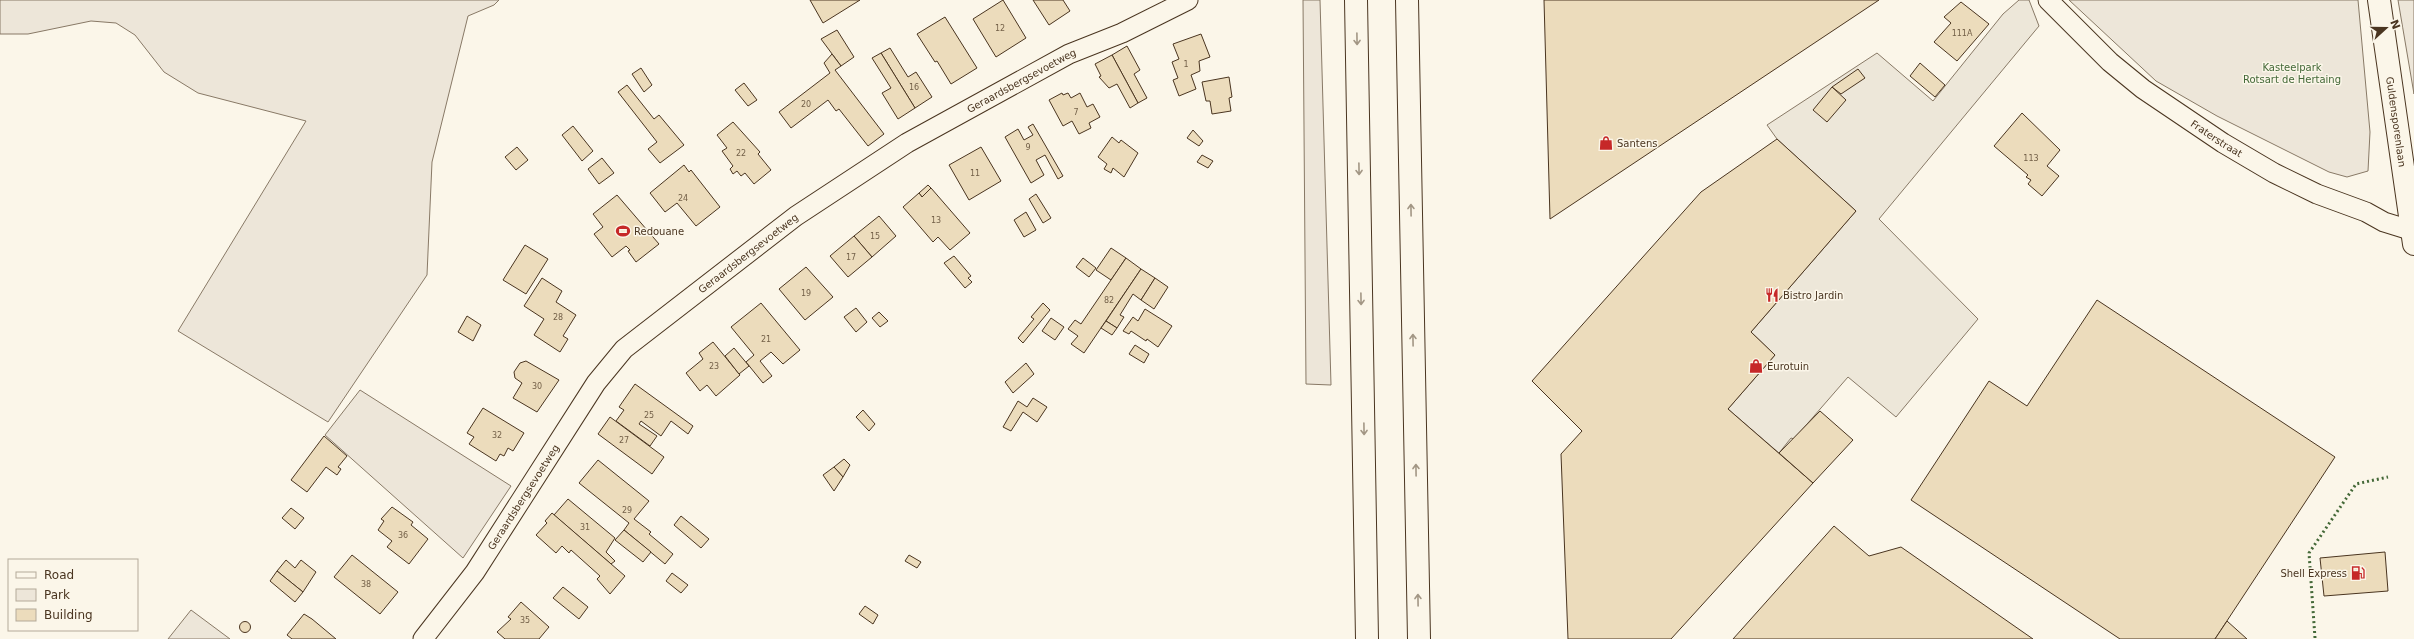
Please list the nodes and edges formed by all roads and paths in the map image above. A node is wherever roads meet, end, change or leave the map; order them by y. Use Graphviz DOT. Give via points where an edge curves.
graph roads {
  1 [pos="1188,0"];
  2 [pos="1356,0"];
  3 [pos="1407,0"];
  4 [pos="2048,0"];
  5 [pos="2379,0"];
  6 [pos="2414,237"];
  7 [pos="423,639"];
  8 [pos="1367,639"];
  9 [pos="1419,639"];
  1 -- 7 [label="street, Geraardsbergsevoetweg" via="1122,33 1069,54 907,142 796,216 624,349 596,383 475,572"];
  2 -- 8 [label="main road, one-way"];
  9 -- 3 [label="main road, one-way"];
  4 -- 6 [label="street, Fraterstraat" via="2110,62 2143,89 2223,143 2274,173 2317,194 2366,212"];
  5 -- 6 [label="main road, Guldensporenlaan"];
}
